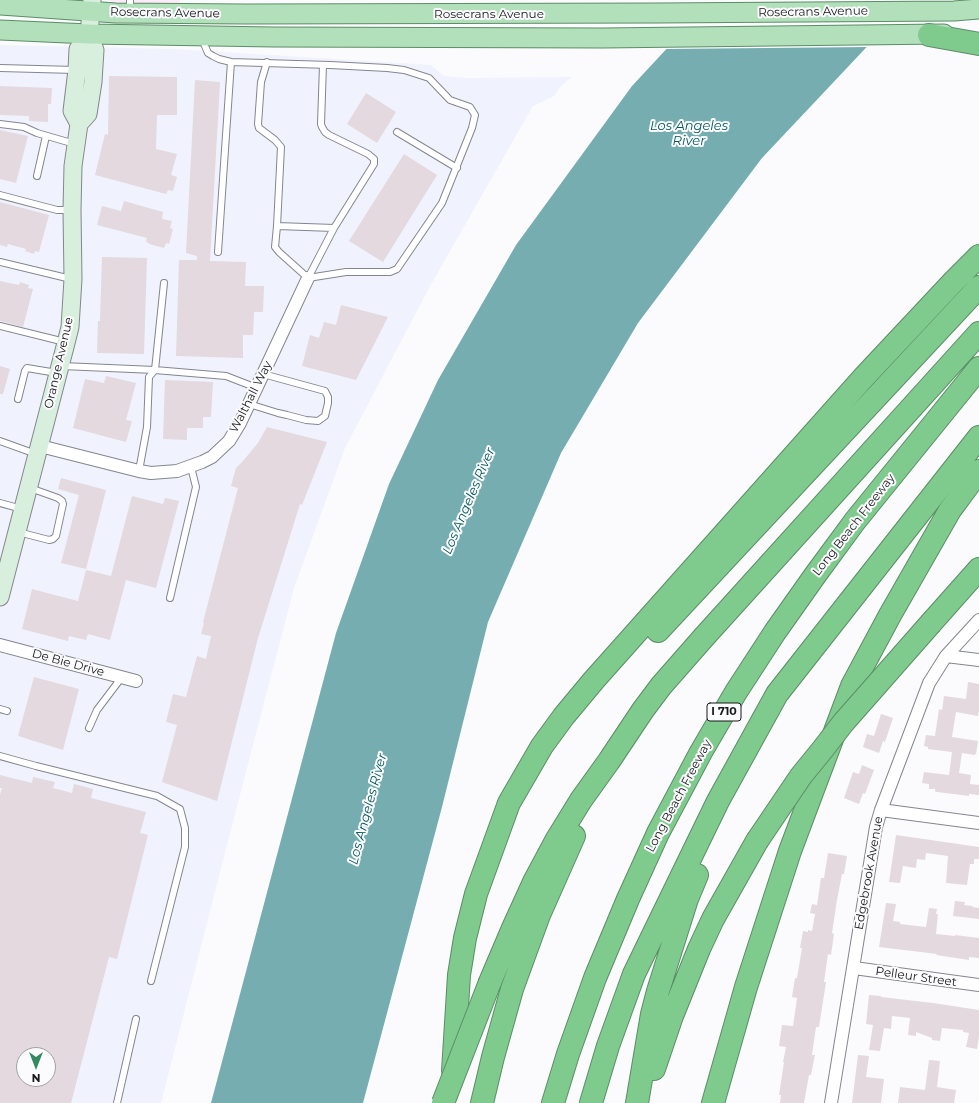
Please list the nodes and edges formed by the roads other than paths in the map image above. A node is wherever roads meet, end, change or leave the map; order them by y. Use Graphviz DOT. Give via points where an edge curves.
graph roads {
  1 [pos="0,5"];
  2 [pos="91,6"];
  3 [pos="130,6"];
  4 [pos="979,9"];
  5 [pos="0,30"];
  6 [pos="979,33"];
  7 [pos="89,34"];
  8 [pos="929,34"];
  9 [pos="201,36"];
  10 [pos="979,44"];
  11 [pos="231,62"];
  12 [pos="267,62"];
  13 [pos="323,65"];
  14 [pos="0,68"];
  15 [pos="77,70"];
  16 [pos="0,124"];
  17 [pos="79,124"];
  18 [pos="397,132"];
  19 [pos="46,136"];
  20 [pos="76,144"];
  21 [pos="457,168"];
  22 [pos="37,176"];
  23 [pos="0,195"];
  24 [pos="72,210"];
  25 [pos="277,226"];
  26 [pos="334,228"];
  27 [pos="218,252"];
  28 [pos="979,256"];
  29 [pos="0,262"];
  30 [pos="308,278"];
  31 [pos="73,279"];
  32 [pos="164,283"];
  33 [pos="979,287"];
  34 [pos="0,326"];
  35 [pos="979,333"];
  36 [pos="66,343"];
  37 [pos="979,368"];
  38 [pos="59,370"];
  39 [pos="155,370"];
  40 [pos="263,374"];
  41 [pos="257,388"];
  42 [pos="18,399"];
  43 [pos="249,404"];
  44 [pos="979,437"];
  45 [pos="0,441"];
  46 [pos="39,450"];
  47 [pos="191,467"];
  48 [pos="139,471"];
  49 [pos="979,471"];
  50 [pos="29,487"];
  51 [pos="0,503"];
  52 [pos="23,509"];
  53 [pos="17,532"];
  54 [pos="979,569"];
  55 [pos="0,597"];
  56 [pos="170,598"];
  57 [pos="979,620"];
  58 [pos="0,645"];
  59 [pos="946,656"];
  60 [pos="979,660"];
  61 [pos="122,677"];
  62 [pos="136,681"];
  63 [pos="0,709"];
  64 [pos="7,711"];
  65 [pos="89,728"];
  66 [pos="0,756"];
  67 [pos="609,760"];
  68 [pos="718,801"];
  69 [pos="880,810"];
  70 [pos="979,823"];
  71 [pos="498,836"];
  72 [pos="854,968"];
  73 [pos="151,981"];
  74 [pos="979,985"];
  75 [pos="746,987"];
  76 [pos="136,1019"];
  77 [pos="117,1103"];
  78 [pos="443,1103"];
  79 [pos="451,1103"];
  80 [pos="482,1103"];
  81 [pos="553,1103"];
  82 [pos="591,1103"];
  83 [pos="637,1103"];
  84 [pos="644,1103"];
  85 [pos="701,1103"];
  86 [pos="713,1103"];
  87 [pos="831,1103"];
  1 -- 2 [label="main road, Rosecrans Avenue"];
  2 -- 3 [label="main road, Rosecrans Avenue"];
  2 -- 7 [label="street, Orange Avenue"];
  3 -- 4 [label="main road, Rosecrans Avenue" via="333,14"];
  5 -- 7 [label="main road, Rosecrans Avenue"];
  6 -- 8 [label="main road, Rosecrans Avenue"];
  7 -- 9 [label="main road, Rosecrans Avenue"];
  7 -- 15 [label="street, Orange Avenue" via="78,49"];
  7 -- 17 [label="street, Orange Avenue" via="95,50 93,82 88,114"];
  8 -- 9 [label="main road, Rosecrans Avenue" via="632,38"];
  8 -- 10 [label="highway"];
  9 -- 11 [label="lane" via="208,53"];
  11 -- 12 [label="lane"];
  11 -- 27 [label="lane"];
  12 -- 13 [label="lane"];
  12 -- 25 [label="lane" via="261,82 258,124 259,128 281,147"];
  13 -- 21 [label="lane" via="387,68 410,72 429,78 450,100 470,107 475,115"];
  13 -- 26 [label="lane" via="322,127 325,132 374,159 374,164"];
  14 -- 15 [label="lane"];
  15 -- 17 [label="street, Orange Avenue" via="72,111"];
  16 -- 19 [label="lane" via="24,126"];
  17 -- 20 [label="street, Orange Avenue"];
  18 -- 21 [label="lane"];
  19 -- 20 [label="lane"];
  19 -- 22 [label="lane"];
  20 -- 24 [label="street, Orange Avenue"];
  21 -- 30 [label="lane" via="442,202 397,269 390,272 346,272"];
  23 -- 24 [label="lane" via="56,210"];
  24 -- 31 [label="street, Orange Avenue"];
  25 -- 26 [label="lane"];
  25 -- 30 [label="lane" via="275,247"];
  26 -- 30 [label="lane"];
  28 -- 71 [label="highway" via="864,377 564,716 542,746 509,803"];
  29 -- 31 [label="lane"];
  30 -- 40 [label="street, Walthall Way"];
  31 -- 36 [label="street, Orange Avenue"];
  32 -- 39 [label="lane"];
  33 -- 71 [label="highway" via="598,694 555,750"];
  34 -- 36 [label="lane"];
  35 -- 67 [label="highway" via="661,686"];
  36 -- 38 [label="street, Orange Avenue"];
  37 -- 81 [label="highway, Long Beach Freeway / I 710" via="816,574 736,692 701,752 658,833 628,899 595,978"];
  38 -- 39 [label="lane"];
  38 -- 42 [label="lane" via="27,368"];
  38 -- 46 [label="street, Orange Avenue"];
  39 -- 41 [label="lane" via="226,376"];
  39 -- 48 [label="lane" via="149,377 147,427"];
  40 -- 41 [label="street, Walthall Way"];
  40 -- 43 [label="lane" via="325,392 328,403 325,416 318,421 306,420"];
  41 -- 43 [label="street, Walthall Way"];
  43 -- 47 [label="street, Walthall Way" via="229,441 212,457"];
  44 -- 68 [label="highway" via="777,694"];
  45 -- 46 [label="lane"];
  46 -- 48 [label="street, Walthall Way"];
  46 -- 50 [label="street, Orange Avenue"];
  47 -- 48 [label="street, Walthall Way" via="151,473"];
  47 -- 56 [label="lane" via="196,487"];
  49 -- 75 [label="highway" via="950,510 852,686 790,851"];
  50 -- 52 [label="street, Orange Avenue"];
  50 -- 53 [label="lane" via="62,501 56,536 49,540"];
  51 -- 52 [label="lane"];
  52 -- 53 [label="street, Orange Avenue"];
  53 -- 55 [label="street, Orange Avenue"];
  54 -- 84 [label="highway, bridge" via="843,723 801,776 757,841 714,919 685,983"];
  57 -- 59 [label="street, Edgebrook Avenue"];
  58 -- 61 [label="street, De Bie Drive"];
  59 -- 60 [label="street"];
  59 -- 69 [label="street, Edgebrook Avenue" via="930,684"];
  61 -- 62 [label="street, De Bie Drive"];
  61 -- 65 [label="lane" via="97,710"];
  63 -- 64 [label="lane"];
  66 -- 73 [label="lane" via="156,796 180,809 185,828 185,847"];
  67 -- 78 [label="highway, bridge" via="553,845 534,882 490,982"];
  67 -- 80 [label="highway" via="539,915 512,989"];
  68 -- 82 [label="highway" via="634,974"];
  68 -- 83 [label="highway" via="705,857 687,899 658,991"];
  69 -- 70 [label="street"];
  69 -- 72 [label="street, Edgebrook Avenue"];
  71 -- 79 [label="highway" via="476,894 465,938 459,975"];
  72 -- 74 [label="street, Pelleur Street"];
  72 -- 87 [label="street, Edgebrook Avenue"];
  75 -- 85 [label="highway"];
  75 -- 86 [label="highway"];
  76 -- 77 [label="lane"];
}
